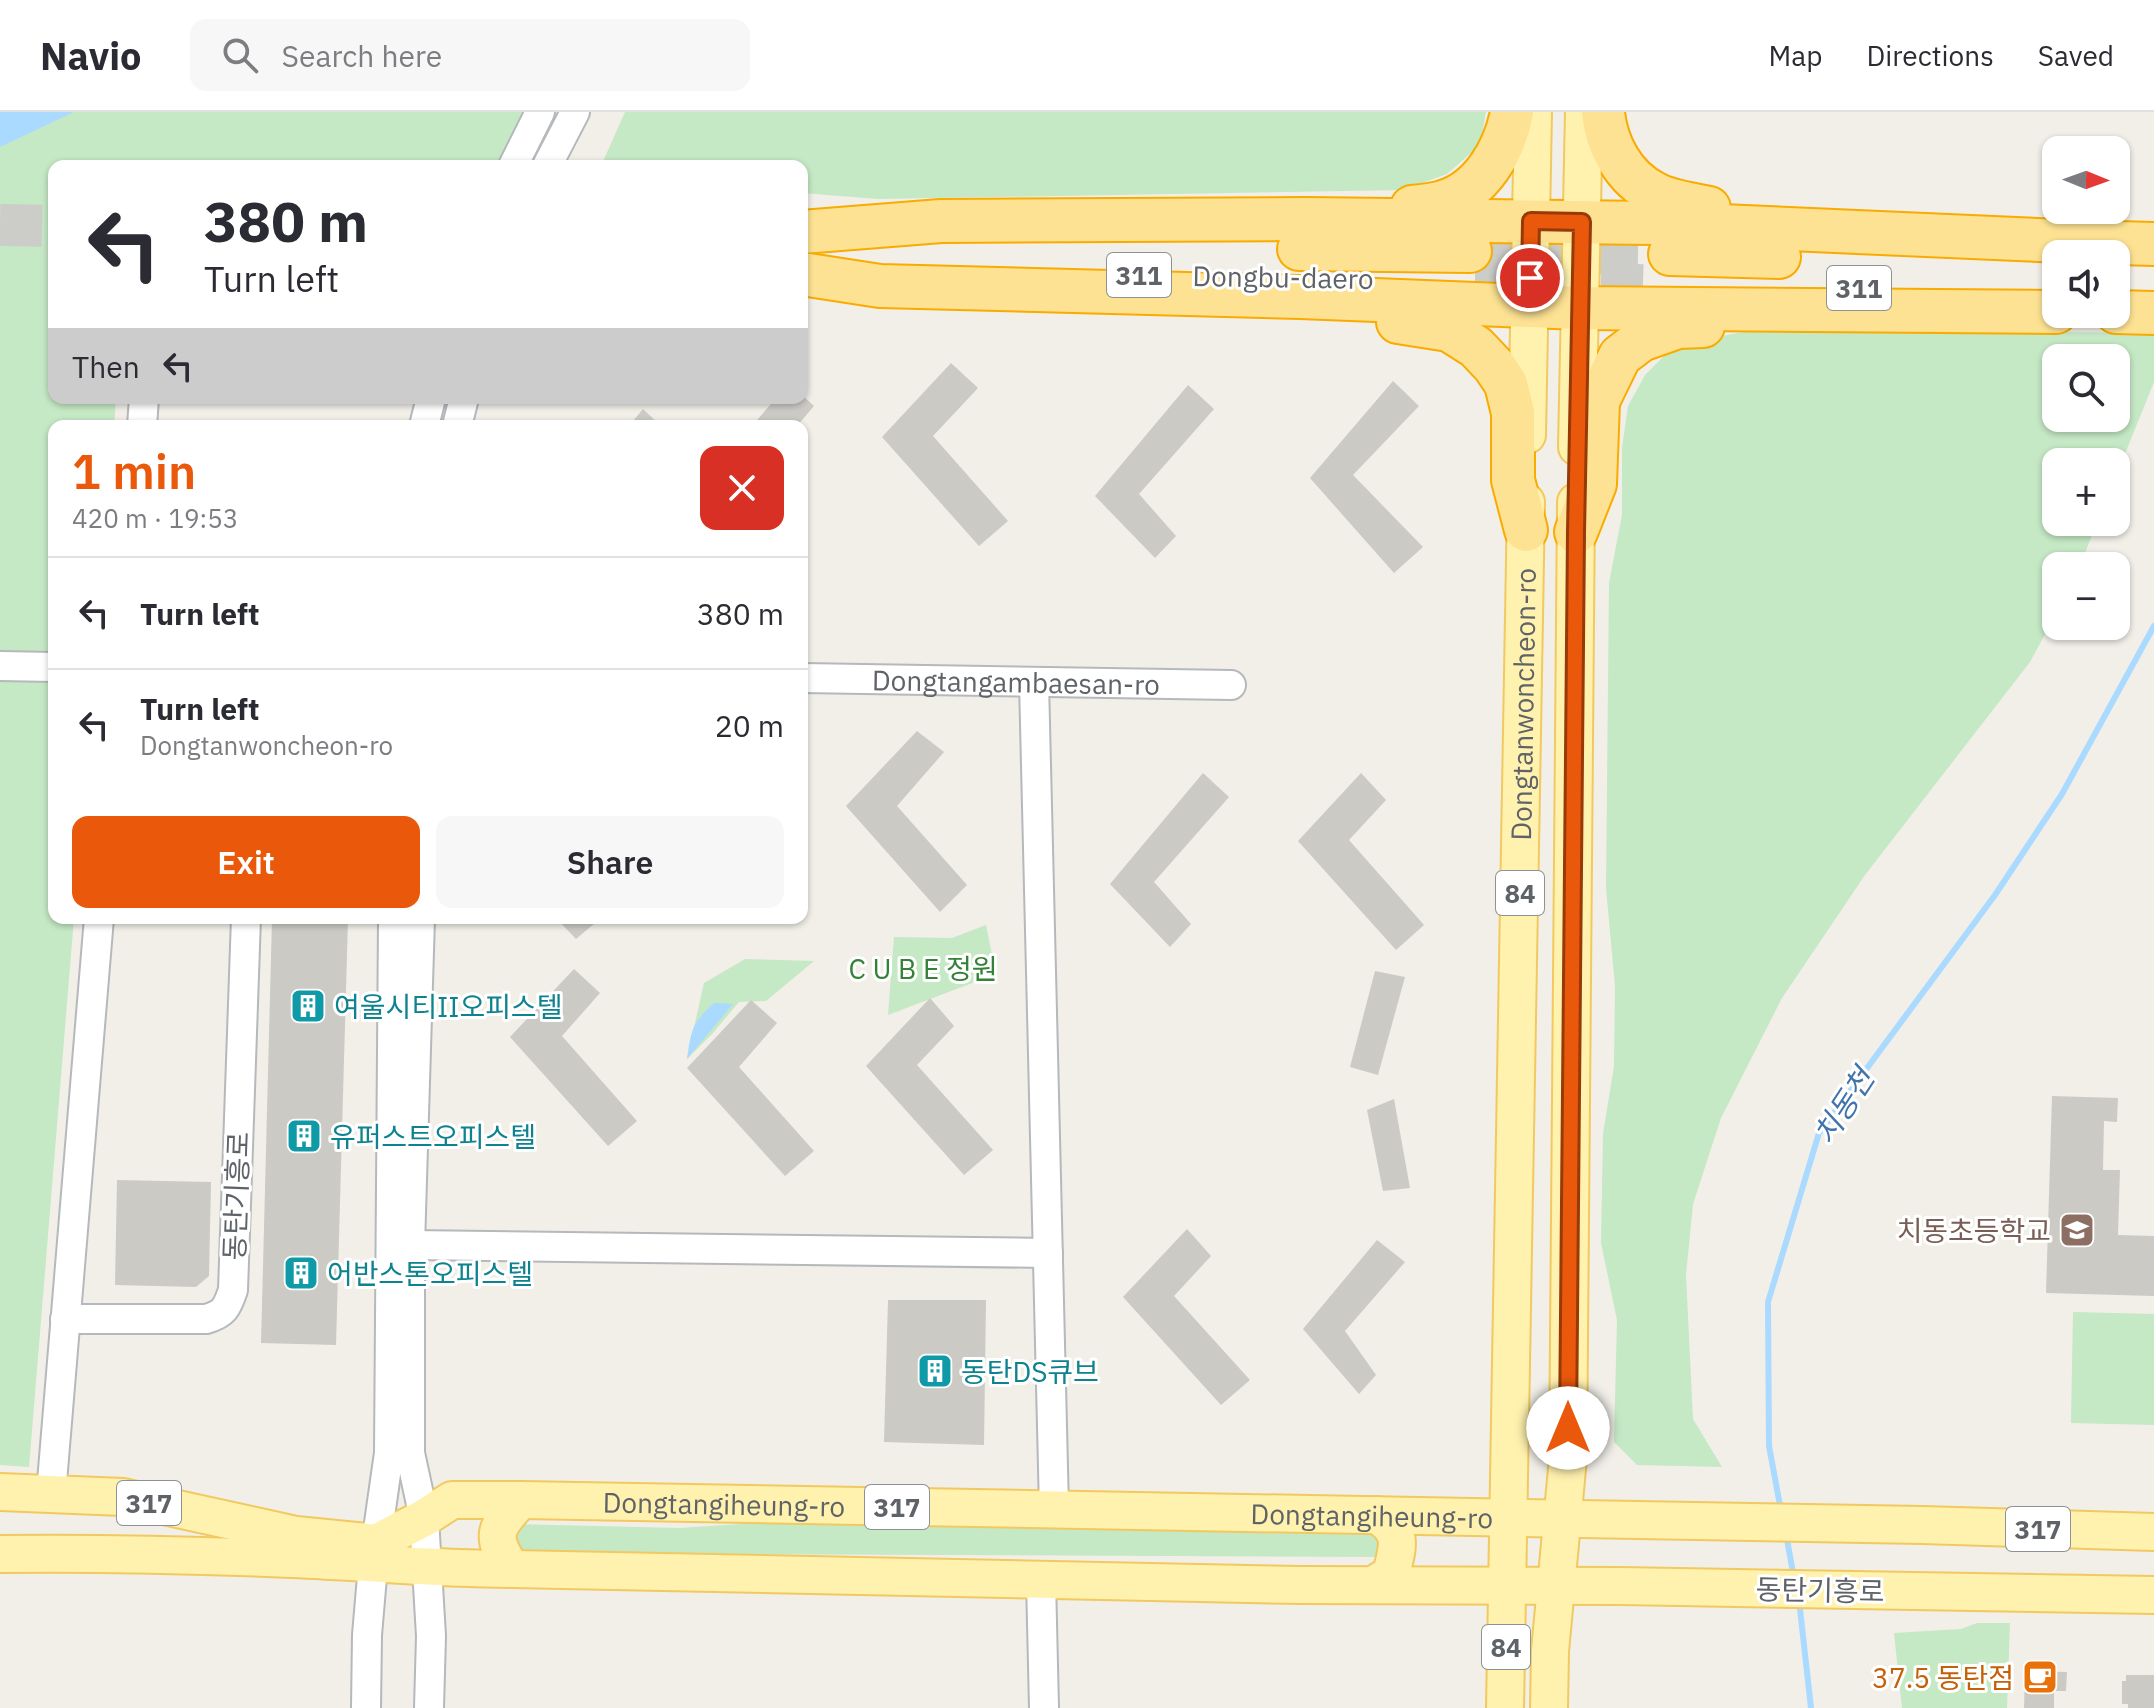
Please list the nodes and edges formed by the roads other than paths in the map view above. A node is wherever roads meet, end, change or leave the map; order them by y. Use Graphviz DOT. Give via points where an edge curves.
graph roads {
  1 [pos="540,112"];
  2 [pos="575,112"];
  3 [pos="1512,112"];
  4 [pos="1533,112"];
  5 [pos="1584,112"];
  6 [pos="1603,112"];
  7 [pos="516,160"];
  8 [pos="550,160"];
  9 [pos="1306,219"];
  10 [pos="1531,221"];
  11 [pos="1582,222"];
  12 [pos="1749,227"];
  13 [pos="808,232"];
  14 [pos="808,242"];
  15 [pos="2154,244"];
  16 [pos="2042,265"];
  17 [pos="2130,266"];
  18 [pos="2154,267"];
  19 [pos="808,271"];
  20 [pos="808,272"];
  21 [pos="2042,289"];
  22 [pos="2130,290"];
  23 [pos="2154,291"];
  24 [pos="1300,297"];
  25 [pos="1530,306"];
  26 [pos="1579,308"];
  27 [pos="1753,309"];
  28 [pos="2042,312"];
  29 [pos="2130,312"];
  30 [pos="2154,313"];
  31 [pos="1526,530"];
  32 [pos="1576,532"];
  33 [pos="0,666"];
  34 [pos="48,667"];
  35 [pos="808,678"];
  36 [pos="1034,682"];
  37 [pos="1231,685"];
  38 [pos="98,924"];
  39 [pos="246,924"];
  40 [pos="393,924"];
  41 [pos="420,924"];
  42 [pos="410,1245"];
  43 [pos="1048,1253"];
  44 [pos="65,1319"];
  45 [pos="0,1492"];
  46 [pos="51,1494"];
  47 [pos="521,1500"];
  48 [pos="1054,1509"];
  49 [pos="1377,1515"];
  50 [pos="1509,1517"];
  51 [pos="424,1518"];
  52 [pos="1563,1518"];
  53 [pos="2154,1532"];
  54 [pos="0,1554"];
  55 [pos="374,1554"];
  56 [pos="428,1568"];
  57 [pos="512,1569"];
  58 [pos="1041,1580"];
  59 [pos="1373,1585"];
  60 [pos="1507,1586"];
  61 [pos="1556,1587"];
  62 [pos="2154,1595"];
  63 [pos="366,1708"];
  64 [pos="429,1708"];
  65 [pos="1044,1708"];
  66 [pos="1505,1708"];
  67 [pos="1549,1708"];
  1 -- 7 [label="street"];
  2 -- 8 [label="street"];
  3 -- 9 [label="highway" via="1508,133 1491,164 1470,189 1446,202"];
  4 -- 10 [label="main road, Dongtanwoncheon-ro / 84"];
  5 -- 11 [label="main road, Dongtanwoncheon-ro / 84"];
  6 -- 12 [label="highway" via="1608,137 1627,174 1655,194 1727,213"];
  9 -- 10 [label="highway"];
  9 -- 13 [label="highway" via="941,221"];
  10 -- 11 [label="highway"];
  10 -- 25 [label="main road, Dongtanwoncheon-ro / 84"];
  11 -- 12 [label="highway"];
  11 -- 26 [label="main road, Dongtanwoncheon-ro / 84"];
  12 -- 15 [label="highway"];
  14 -- 19 [label="highway, Dongbu-daero / 311" via="1472,266"];
  16 -- 21 [label="highway, 311" via="1666,270"];
  17 -- 18 [label="highway"];
  20 -- 24 [label="highway" via="880,286"];
  22 -- 23 [label="highway"];
  24 -- 25 [label="highway"];
  24 -- 31 [label="highway" via="1375,318 1449,330 1476,347 1506,384 1513,413 1513,480"];
  25 -- 26 [label="highway"];
  25 -- 31 [label="main road, Dongtanwoncheon-ro / 84"];
  26 -- 27 [label="highway"];
  26 -- 32 [label="main road, Dongtanwoncheon-ro / 84"];
  27 -- 28 [label="highway"];
  27 -- 32 [label="highway" via="1725,325 1678,327 1641,340 1620,356 1598,401 1595,484"];
  29 -- 30 [label="highway"];
  31 -- 50 [label="main road, Dongtanwoncheon-ro / 84"];
  32 -- 52 [label="main road, Dongtanwoncheon-ro / 84" via="1568,1458"];
  33 -- 34 [label="street"];
  35 -- 36 [label="street, Dongtangambaesan-ro"];
  36 -- 37 [label="street, Dongtangambaesan-ro"];
  36 -- 43 [label="street"];
  38 -- 44 [label="street"];
  39 -- 44 [label="street, 동탄기흥로" via="233,1290 228,1305 220,1315 206,1319"];
  40 -- 55 [label="street" via="389,1453"];
  41 -- 42 [label="street"];
  42 -- 43 [label="street"];
  42 -- 51 [label="street" via="410,1453"];
  43 -- 48 [label="street"];
  44 -- 46 [label="street"];
  45 -- 46 [label="main road, 317"];
  46 -- 55 [label="main road, 317" via="123,1497"];
  47 -- 48 [label="main road, Dongtangiheung-ro / 317"];
  47 -- 51 [label="main road, Dongtangiheung-ro / 317" via="452,1500"];
  47 -- 57 [label="main road" via="504,1518 496,1537"];
  48 -- 49 [label="main road, Dongtangiheung-ro / 317"];
  49 -- 50 [label="main road, Dongtangiheung-ro / 317"];
  49 -- 59 [label="main road" via="1392,1524 1397,1537 1391,1574"];
  50 -- 52 [label="main road, Dongtangiheung-ro / 317"];
  50 -- 60 [label="main road, Dongtanwoncheon-ro / 84"];
  51 -- 55 [label="main road, Dongtangiheung-ro / 317"];
  51 -- 56 [label="street"];
  52 -- 53 [label="main road, Dongtangiheung-ro / 317"];
  52 -- 61 [label="main road, Dongtanwoncheon-ro / 84"];
  54 -- 55 [label="main road, 317" via="295,1559"];
  55 -- 56 [label="main road, 317"];
  55 -- 63 [label="street"];
  56 -- 57 [label="main road, 317"];
  56 -- 64 [label="street"];
  57 -- 58 [label="main road, 317"];
  58 -- 59 [label="main road, 317"];
  58 -- 65 [label="street"];
  59 -- 60 [label="main road, 317"];
  60 -- 61 [label="main road, 317"];
  60 -- 66 [label="main road, 84"];
  61 -- 62 [label="main road, 동탄기흥로 / 317"];
  61 -- 67 [label="main road, 84"];
}
